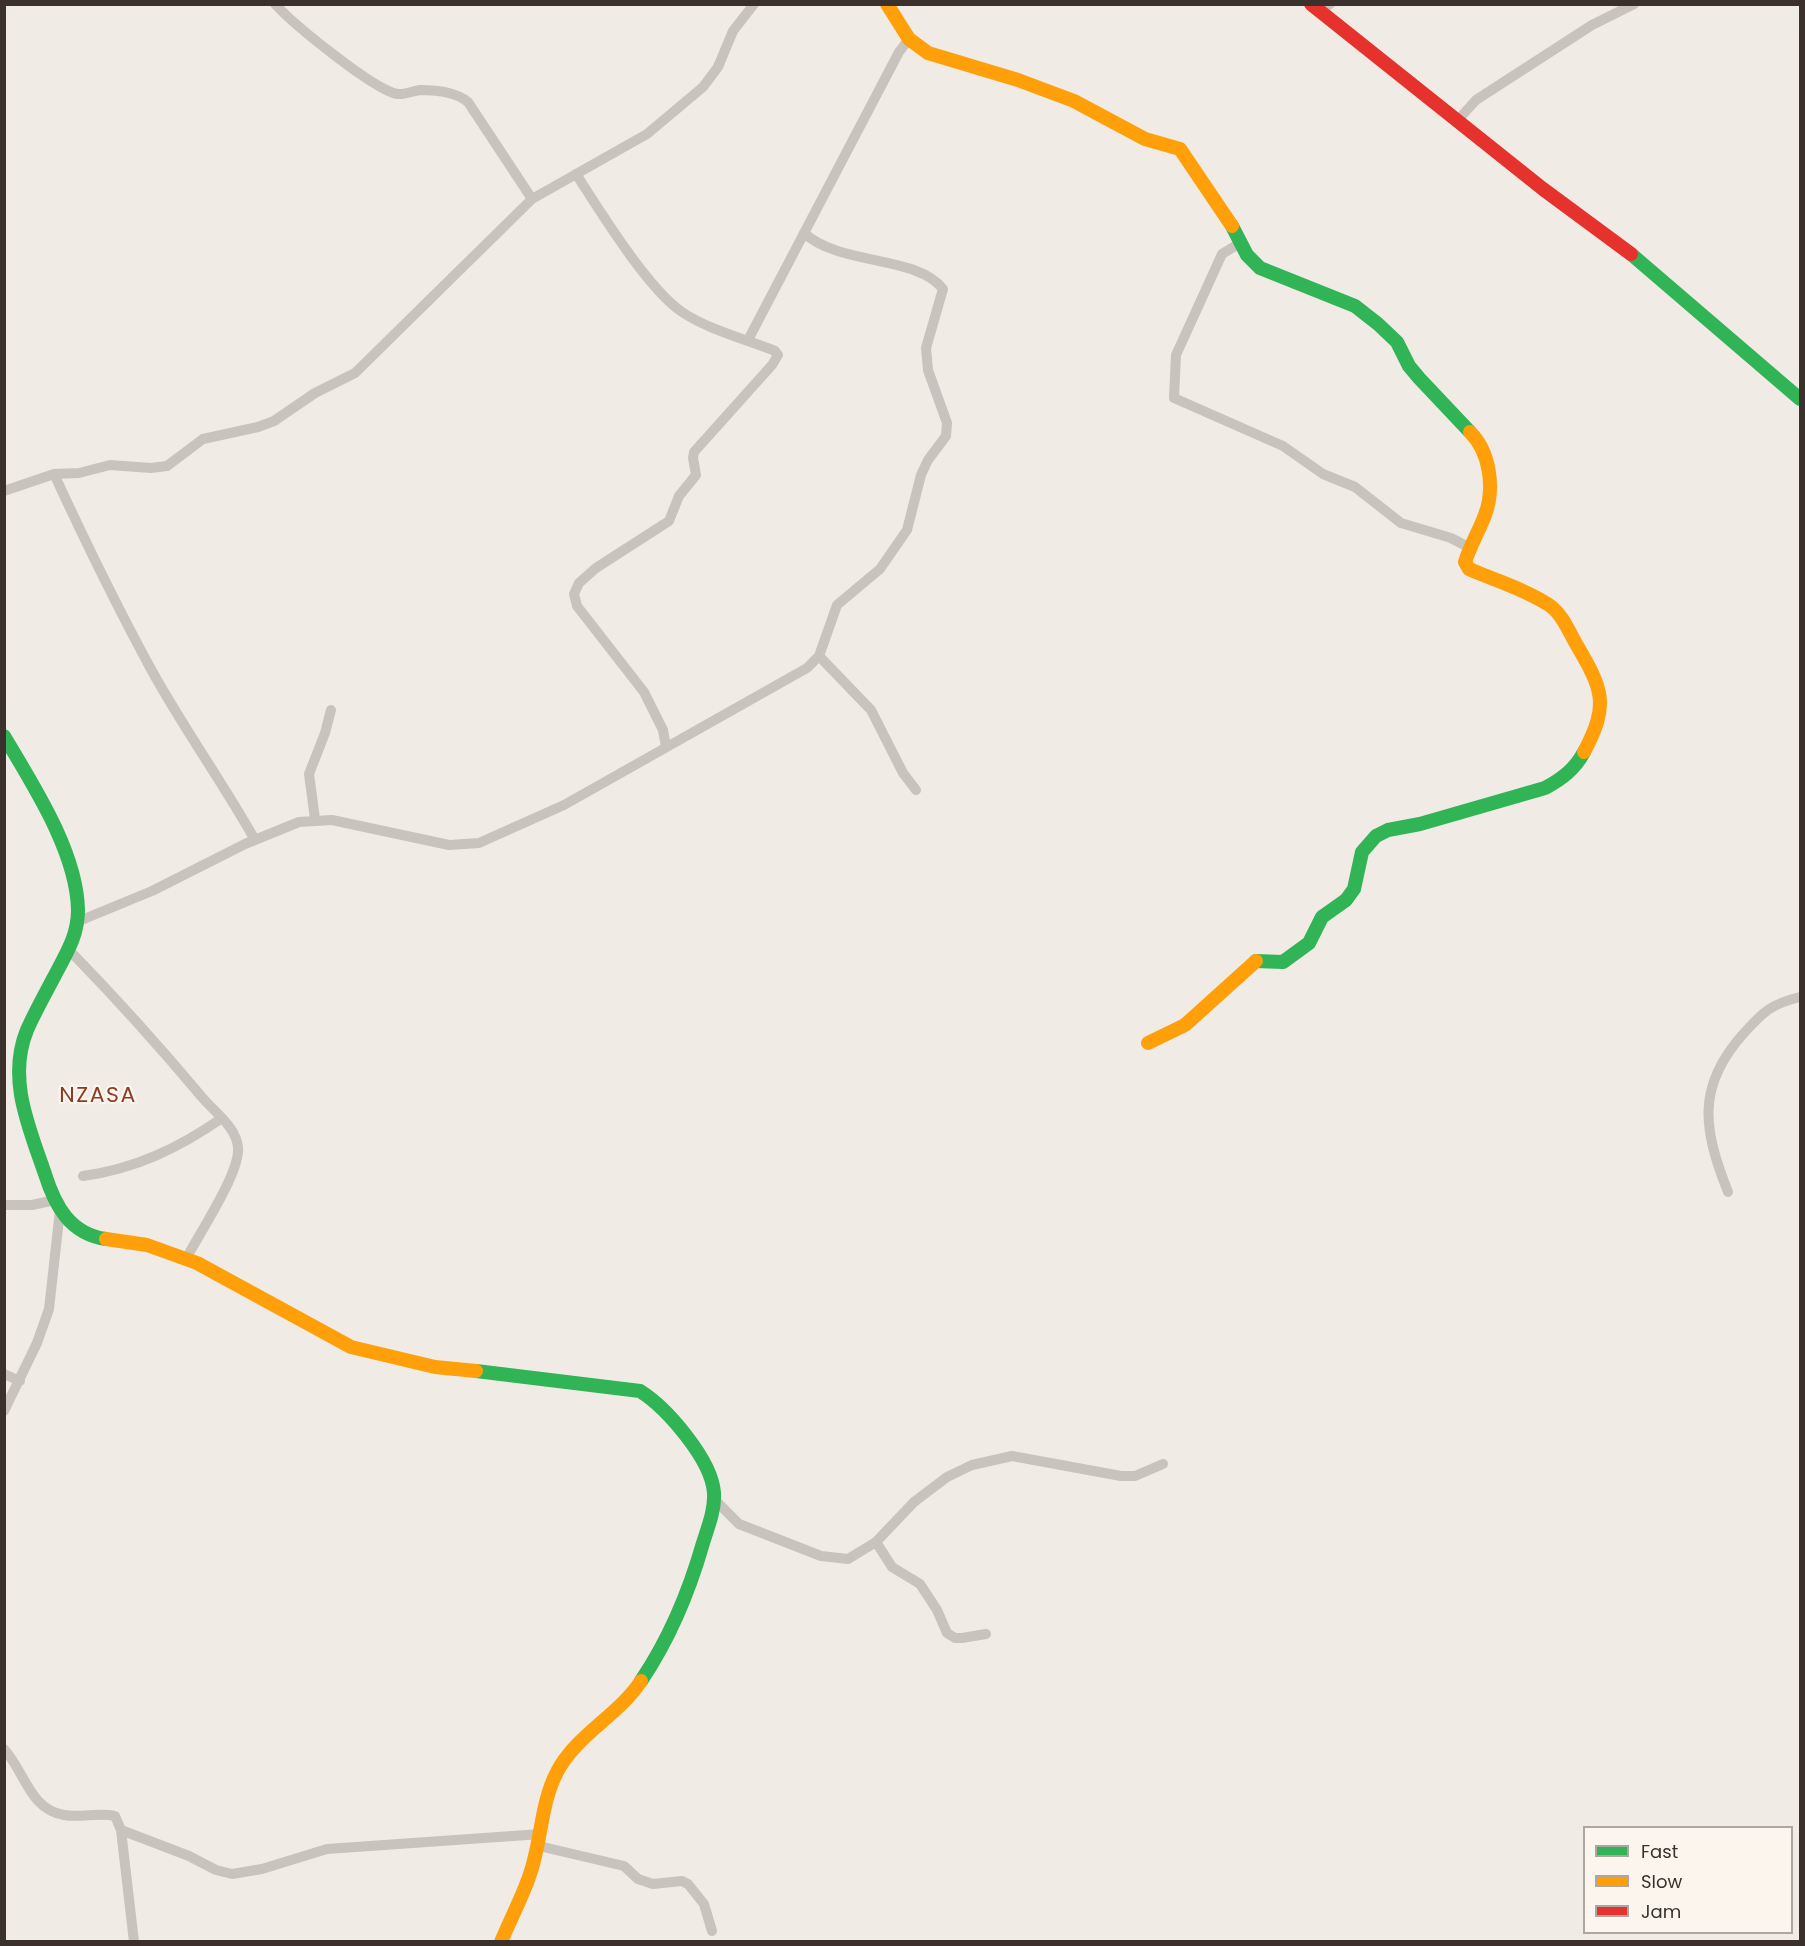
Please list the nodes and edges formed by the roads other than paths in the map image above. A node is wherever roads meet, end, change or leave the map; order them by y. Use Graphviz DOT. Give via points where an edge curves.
graph roads {
  1 [pos="275,4"];
  2 [pos="754,4"];
  3 [pos="887,4"];
  4 [pos="1635,4"];
  5 [pos="1320,7"];
  6 [pos="909,39"];
  7 [pos="1457,121"];
  8 [pos="576,174"];
  9 [pos="532,199"];
  10 [pos="804,233"];
  11 [pos="1240,243"];
  12 [pos="748,340"];
  13 [pos="1800,399"];
  14 [pos="54,474"];
  15 [pos="4,491"];
  16 [pos="1470,548"];
  17 [pos="819,656"];
  18 [pos="331,711"];
  19 [pos="4,736"];
  20 [pos="666,747"];
  21 [pos="916,790"];
  22 [pos="315,819"];
  23 [pos="255,840"];
  24 [pos="79,921"];
  25 [pos="69,950"];
  26 [pos="1800,997"];
  27 [pos="1148,1042"];
  28 [pos="222,1118"];
  29 [pos="83,1176"];
  30 [pos="1728,1192"];
  31 [pos="4,1205"];
  32 [pos="57,1205"];
  33 [pos="186,1259"];
  34 [pos="4,1374"];
  35 [pos="20,1381"];
  36 [pos="4,1412"];
  37 [pos="1163,1464"];
  38 [pos="714,1499"];
  39 [pos="876,1542"];
  40 [pos="986,1634"];
  41 [pos="4,1749"];
  42 [pos="121,1830"];
  43 [pos="540,1840"];
  44 [pos="712,1931"];
  45 [pos="134,1941"];
  46 [pos="501,1941"];
  1 -- 9 [label="street" via="296,25 387,90 462,96"];
  2 -- 8 [label="street" via="733,32 718,67 703,87 647,134"];
  3 -- 6 [label="street"];
  4 -- 7 [label="street" via="1584,30 1492,89"];
  5 -- 7 [label="street"];
  6 -- 10 [label="street"];
  6 -- 11 [label="street" via="928,53 1027,83 1074,101 1145,139 1180,149 1227,217"];
  7 -- 13 [label="street" via="1645,264"];
  8 -- 9 [label="street"];
  8 -- 12 [label="street" via="608,224 668,300 689,316"];
  9 -- 14 [label="street" via="362,368 274,421 203,439 167,466 117,464"];
  10 -- 12 [label="street"];
  10 -- 17 [label="street" via="813,242 839,253 910,269 943,289 926,348 928,370 947,423 946,435 921,475 907,530 880,569 837,605"];
  11 -- 16 [label="street" via="1260,268 1355,306 1378,324 1397,342 1419,378 1479,441 1490,473 1486,512"];
  11 -- 16 [label="street" via="1222,254 1176,356 1174,398 1283,446 1323,474 1354,487 1401,523"];
  12 -- 20 [label="street" via="775,351 777,357 694,452 696,475 677,499 673,516 588,574 574,594 581,612 644,692 663,730"];
  14 -- 15 [label="street"];
  14 -- 23 [label="street" via="113,599 154,674"];
  16 -- 27 [label="street" via="1465,562 1469,569 1549,605 1561,617 1599,684 1595,732 1578,764 1545,788 1376,836 1362,852 1354,889 1346,900 1322,917 1309,943 1283,962 1257,960 1185,1025"];
  17 -- 20 [label="street" via="807,668"];
  17 -- 21 [label="street" via="871,710 903,774"];
  18 -- 22 [label="street" via="309,774"];
  19 -- 24 [label="street" via="53,826 77,894"];
  20 -- 22 [label="street" via="564,805 479,843 448,845"];
  22 -- 23 [label="street"];
  23 -- 24 [label="street" via="152,891"];
  24 -- 25 [label="street"];
  25 -- 28 [label="street"];
  25 -- 32 [label="street" via="28,1027 20,1054 18,1085 36,1152"];
  26 -- 30 [label="street" via="1781,1001 1762,1013 1722,1059 1709,1089 1710,1133"];
  28 -- 29 [label="street" via="181,1144 134,1166"];
  28 -- 33 [label="street" via="238,1148 233,1172"];
  31 -- 32 [label="street"];
  32 -- 33 [label="street" via="80,1231 92,1237 147,1245"];
  32 -- 35 [label="street" via="48,1309"];
  33 -- 38 [label="street" via="351,1347 435,1367 640,1391 656,1401 681,1427 707,1471"];
  34 -- 35 [label="street"];
  35 -- 36 [label="street"];
  37 -- 39 [label="street" via="1135,1476 1122,1476 1030,1458 990,1460 947,1477 914,1502"];
  38 -- 39 [label="street" via="739,1524 820,1556 848,1559"];
  38 -- 43 [label="street" via="699,1565 660,1653 634,1692 577,1746 558,1770 548,1795"];
  39 -- 40 [label="street" via="892,1567 920,1584 947,1633 955,1638"];
  41 -- 42 [label="street" via="34,1798 49,1812 75,1816 107,1814 115,1816"];
  42 -- 43 [label="street" via="232,1874 327,1849"];
  42 -- 45 [label="street"];
  43 -- 44 [label="street" via="624,1866 638,1879 652,1884 688,1884 704,1905"];
  43 -- 46 [label="street"];
}
